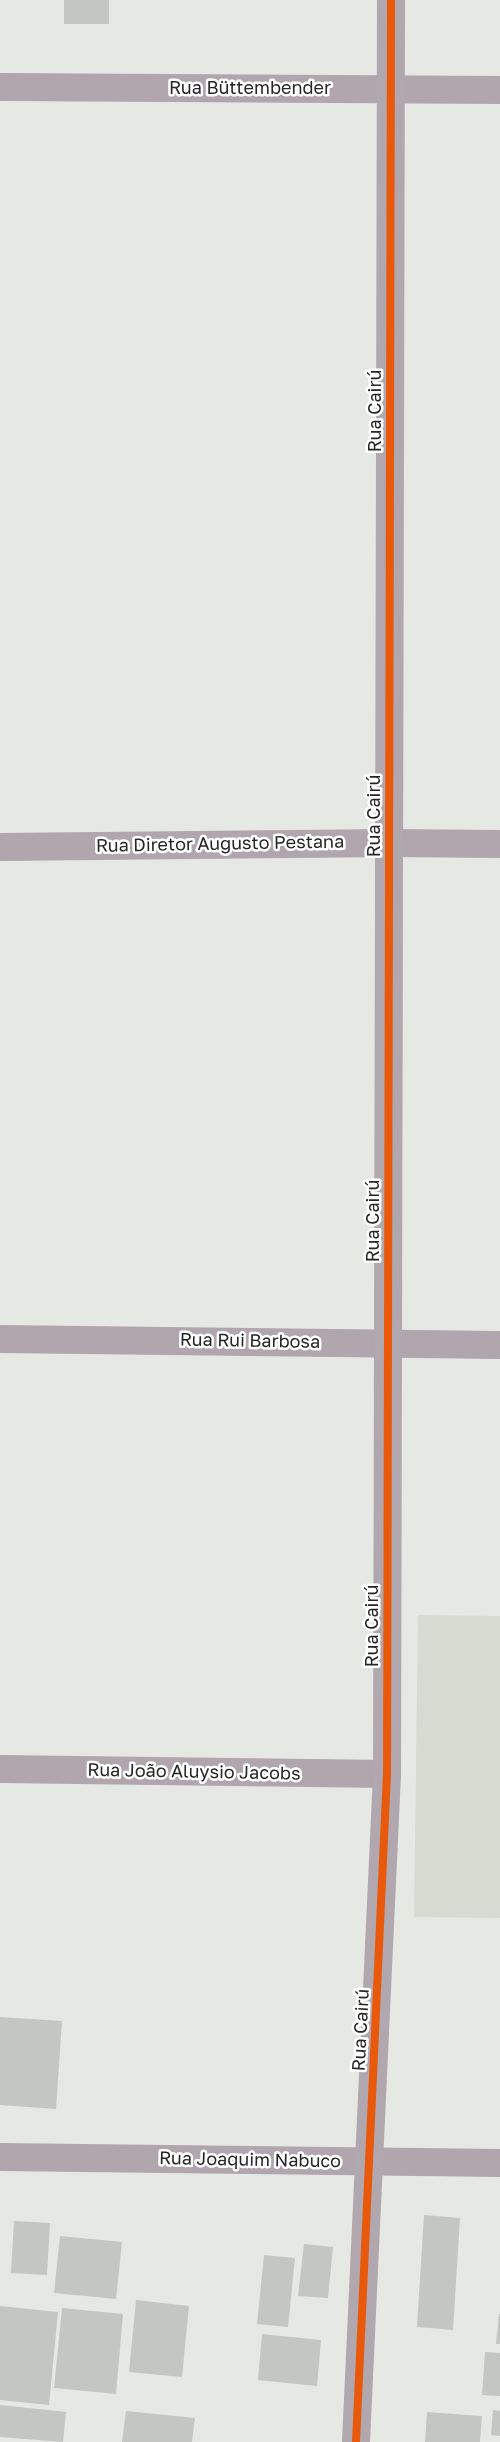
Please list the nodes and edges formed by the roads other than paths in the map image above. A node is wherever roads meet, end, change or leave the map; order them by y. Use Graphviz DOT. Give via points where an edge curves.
graph roads {
  1 [pos="391,0"];
  2 [pos="0,87"];
  3 [pos="391,89"];
  4 [pos="500,90"];
  5 [pos="389,843"];
  6 [pos="500,844"];
  7 [pos="0,847"];
  8 [pos="0,1339"];
  9 [pos="388,1343"];
  10 [pos="500,1345"];
  11 [pos="0,1769"];
  12 [pos="387,1774"];
  13 [pos="0,2156"];
  14 [pos="370,2162"];
  15 [pos="500,2163"];
  16 [pos="356,2442"];
  1 -- 3 [label="main road, Rua Cairú"];
  2 -- 3 [label="street, Rua Büttembender"];
  3 -- 4 [label="street, Rua Büttembender"];
  3 -- 5 [label="main road, Rua Cairú"];
  5 -- 6 [label="street, Rua Diretor Augusto Pestana"];
  5 -- 7 [label="street, Rua Diretor Augusto Pestana"];
  5 -- 9 [label="main road, Rua Cairú"];
  8 -- 9 [label="street, Rua Rui Barbosa"];
  9 -- 10 [label="street, Rua Rui Barbosa"];
  9 -- 12 [label="main road, Rua Cairú"];
  11 -- 12 [label="street, Rua João Aluysio Jacobs"];
  12 -- 14 [label="main road, Rua Cairú"];
  13 -- 14 [label="street, Rua Joaquim Nabuco"];
  14 -- 15 [label="street, Rua Joaquim Nabuco"];
  14 -- 16 [label="main road, Rua Cairú"];
}
